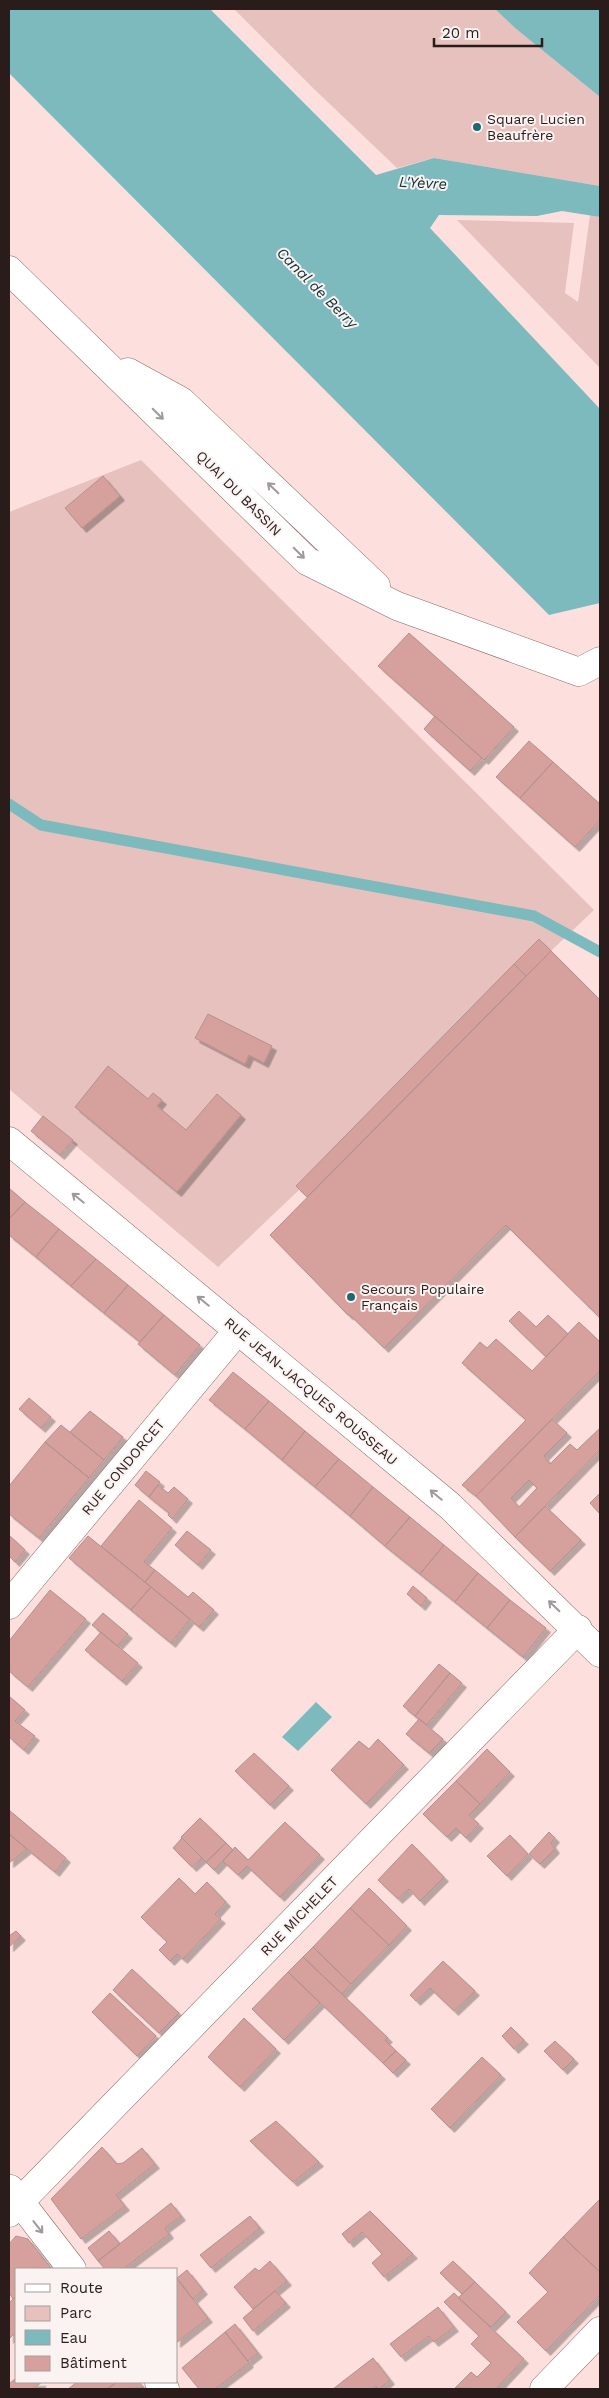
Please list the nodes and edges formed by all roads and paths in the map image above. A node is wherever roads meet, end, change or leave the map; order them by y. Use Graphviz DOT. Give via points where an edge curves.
graph roads {
  1 [pos="9,270"];
  2 [pos="600,661"];
  3 [pos="9,1142"];
  4 [pos="238,1330"];
  5 [pos="9,1605"];
  6 [pos="578,1630"];
  7 [pos="600,1654"];
  8 [pos="12,2201"];
  9 [pos="71,2268"];
  10 [pos="600,2331"];
  11 [pos="544,2389"];
  1 -- 2 [label="street, QUAI DU BASSIN" via="98,355 181,401 397,606 579,672"];
  4 -- 3 [label="street, RUE JEAN-JACQUES ROUSSEAU, one-way"];
  4 -- 5 [label="street, RUE CONDORCET"];
  6 -- 4 [label="street, RUE JEAN-JACQUES ROUSSEAU, one-way" via="450,1506"];
  6 -- 7 [label="street, RUE JEAN-JACQUES ROUSSEAU"];
  6 -- 8 [label="street, RUE MICHELET"];
  8 -- 9 [label="street, one-way"];
  10 -- 11 [label="street"];
}
